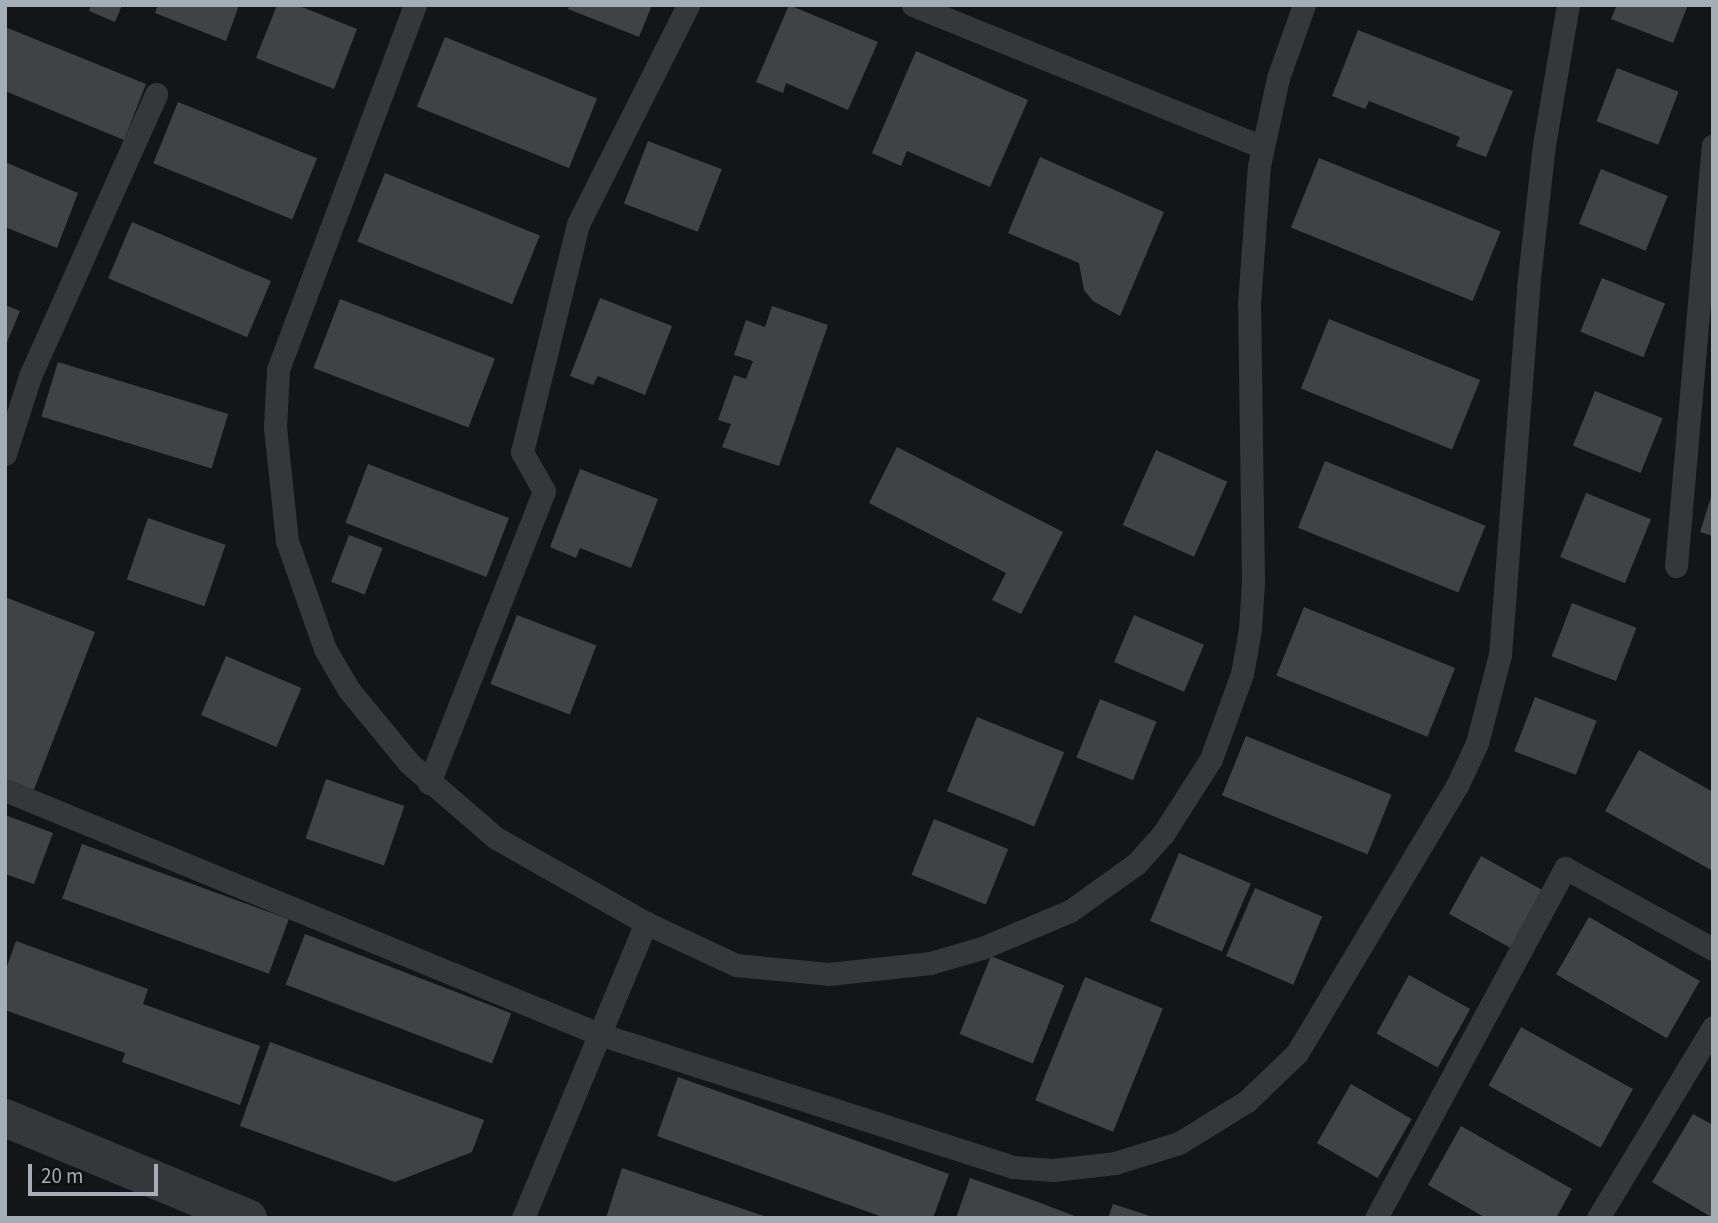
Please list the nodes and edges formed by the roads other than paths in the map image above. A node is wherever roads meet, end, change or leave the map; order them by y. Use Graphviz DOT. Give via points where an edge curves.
graph roads {
  1 [pos="415,5"];
  2 [pos="688,5"];
  3 [pos="914,5"];
  4 [pos="1304,5"];
  5 [pos="1568,5"];
  6 [pos="156,94"];
  7 [pos="1713,146"];
  8 [pos="1262,147"];
  9 [pos="5,454"];
  10 [pos="1676,566"];
  11 [pos="429,783"];
  12 [pos="5,790"];
  13 [pos="646,923"];
  14 [pos="1713,949"];
  15 [pos="1713,1027"];
  16 [pos="599,1034"];
  17 [pos="5,1118"];
  18 [pos="248,1218"];
  19 [pos="523,1218"];
  20 [pos="1376,1218"];
  21 [pos="1598,1218"];
  1 -- 11 [label="lane" via="278,370 275,427 287,541 325,649 377,728"];
  2 -- 11 [label="lane" via="578,224 522,452 544,491"];
  3 -- 8 [label="lane"];
  4 -- 8 [label="lane" via="1278,78"];
  5 -- 16 [label="lane" via="1544,145 1500,656 1492,698 1457,786 1297,1053 1273,1079 1219,1122 1179,1143 1115,1163 1053,1170 1013,1167"];
  6 -- 9 [label="lane" via="30,376"];
  7 -- 10 [label="lane"];
  8 -- 13 [label="lane" via="1251,235 1250,629 1242,674 1211,759 1163,834 1136,864 1070,911 982,948 930,963 841,974 782,972 736,965"];
  11 -- 13 [label="lane" via="496,838"];
  12 -- 16 [label="lane"];
  13 -- 16 [label="lane"];
  14 -- 20 [label="lane" via="1565,868"];
  15 -- 21 [label="lane"];
  16 -- 19 [label="lane"];
  17 -- 18 [label="street"];
}
